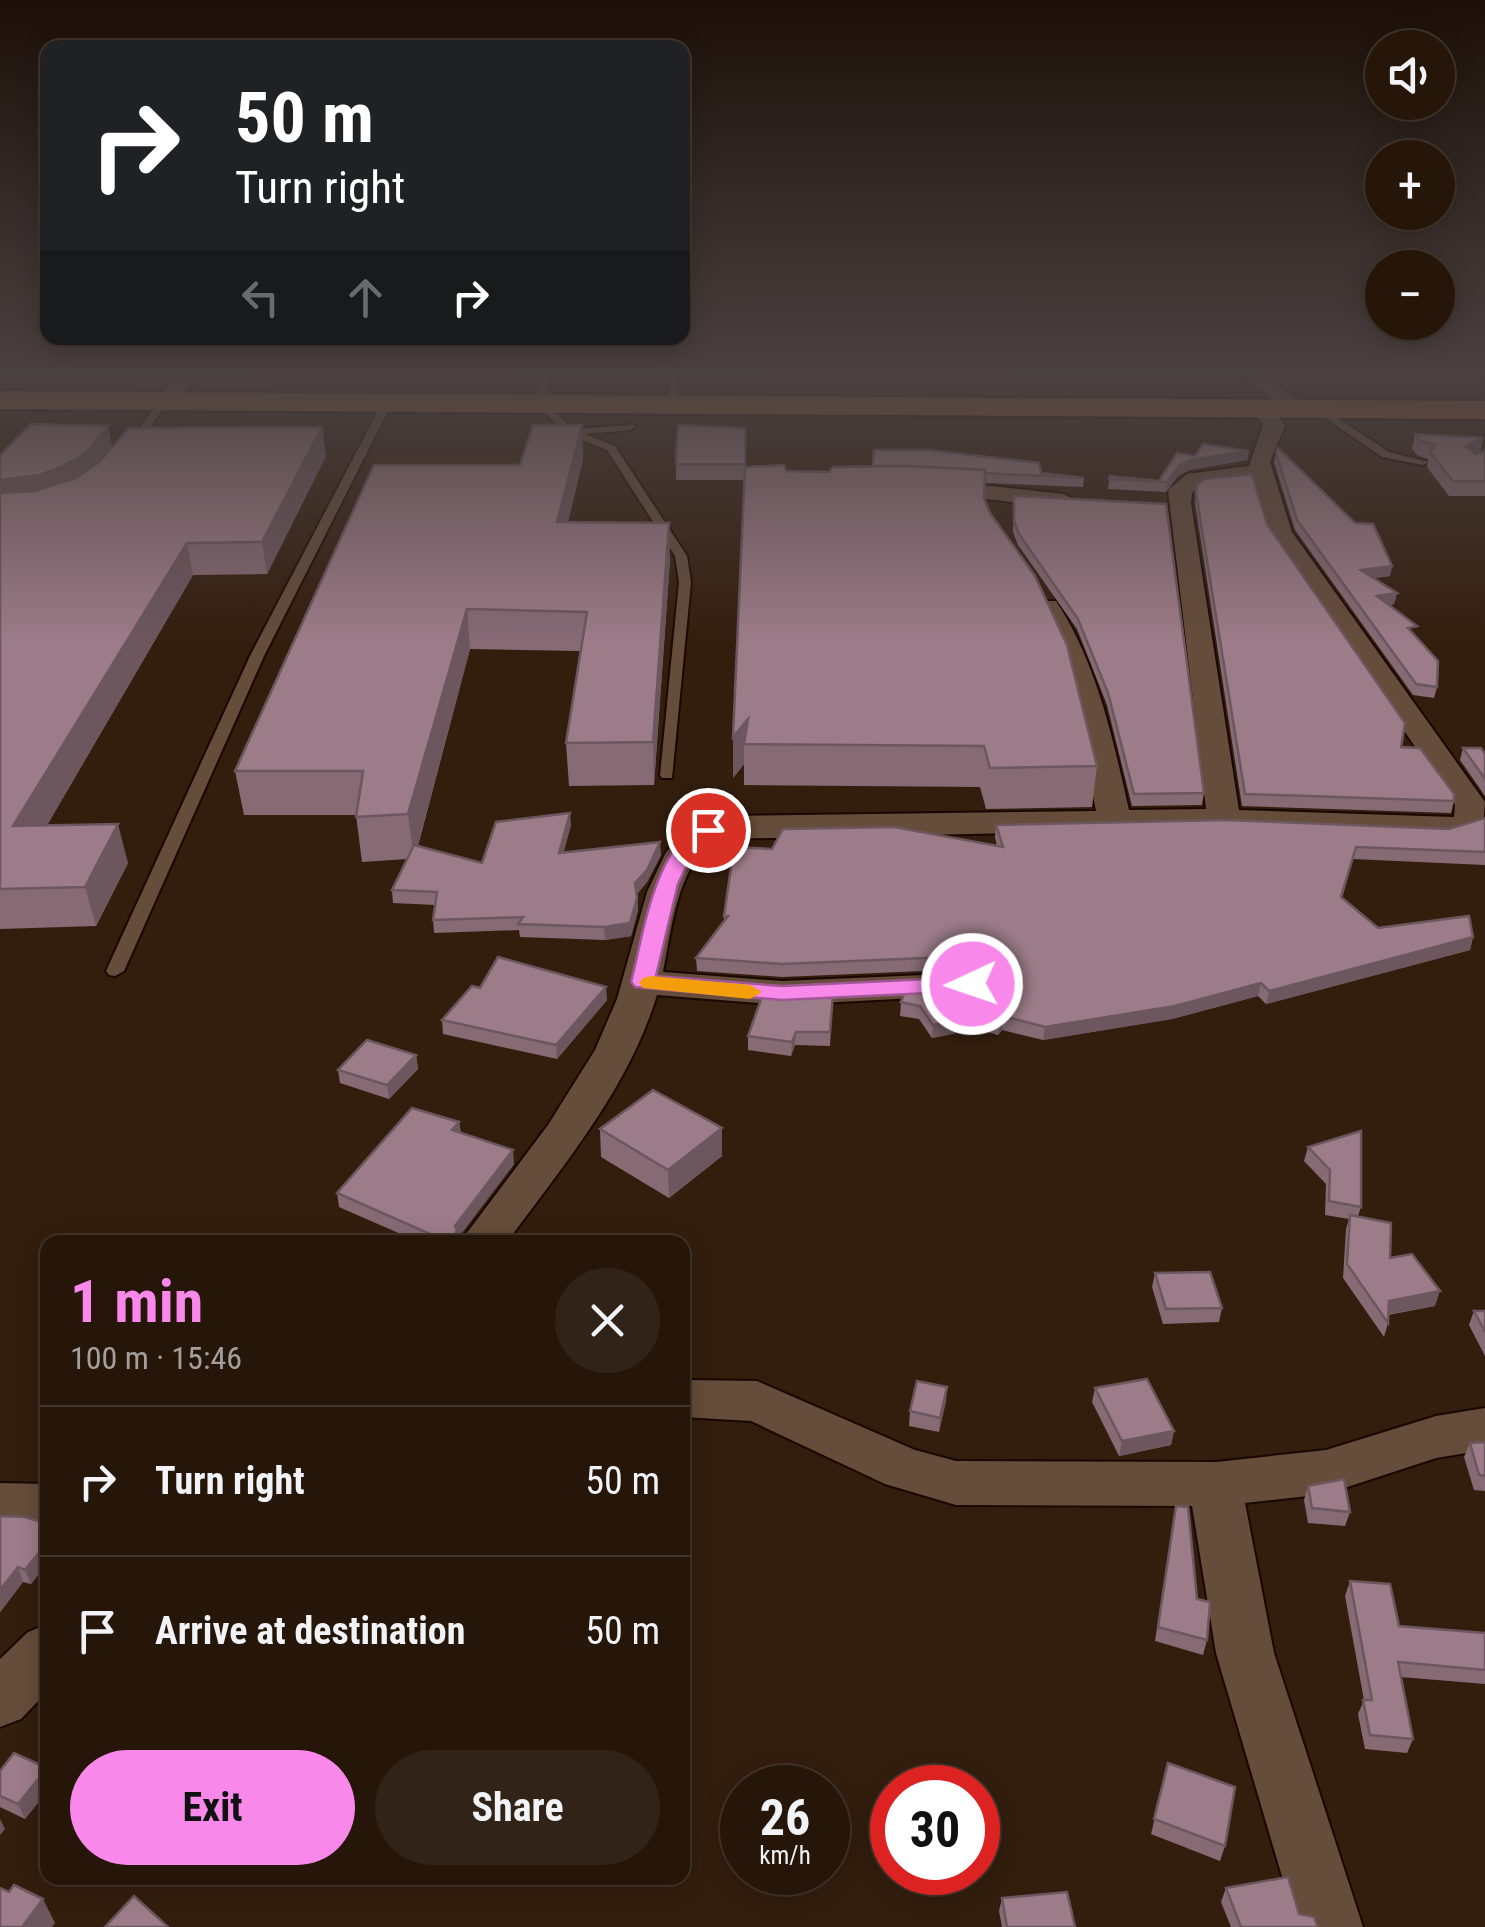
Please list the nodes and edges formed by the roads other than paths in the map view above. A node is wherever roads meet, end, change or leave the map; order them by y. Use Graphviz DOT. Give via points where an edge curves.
graph roads {
  1 [pos="356,464"];
  2 [pos="622,464"];
  3 [pos="1260,464"];
  4 [pos="1260,472"];
  5 [pos="903,486"];
  6 [pos="1095,502"];
  7 [pos="1178,503"];
  8 [pos="1147,504"];
  9 [pos="1030,585"];
  10 [pos="666,774"];
  11 [pos="1224,819"];
  12 [pos="1114,820"];
  13 [pos="116,971"];
  14 [pos="643,982"];
  15 [pos="972,984"];
  16 [pos="487,1235"];
  17 [pos="690,1400"];
  18 [pos="1485,1428"];
  19 [pos="1216,1484"];
  20 [pos="0,1505"];
  21 [pos="40,1506"];
  22 [pos="40,1658"];
  23 [pos="0,1700"];
  24 [pos="1330,1927"];
  1 -- 13 [label="lane" via="257,656"];
  2 -- 10 [label="lane" via="684,567"];
  3 -- 4 [label="street"];
  4 -- 7 [label="street" via="1195,479 1180,490"];
  4 -- 11 [label="street" via="1288,544 1472,815 1463,826 1445,828"];
  5 -- 6 [label="street" via="997,507"];
  7 -- 8 [label="street"];
  7 -- 11 [label="street"];
  9 -- 12 [label="street" via="1060,631 1088,700"];
  11 -- 12 [label="street"];
  12 -- 14 [label="street" via="708,830 685,849 667,884"];
  14 -- 15 [label="street" via="782,993"];
  14 -- 16 [label="street" via="574,1120"];
  17 -- 19 [label="street" via="757,1402 904,1468 956,1483"];
  18 -- 19 [label="street" via="1326,1472"];
  19 -- 24 [label="street" via="1242,1642"];
  20 -- 21 [label="street"];
  22 -- 23 [label="street"];
}
